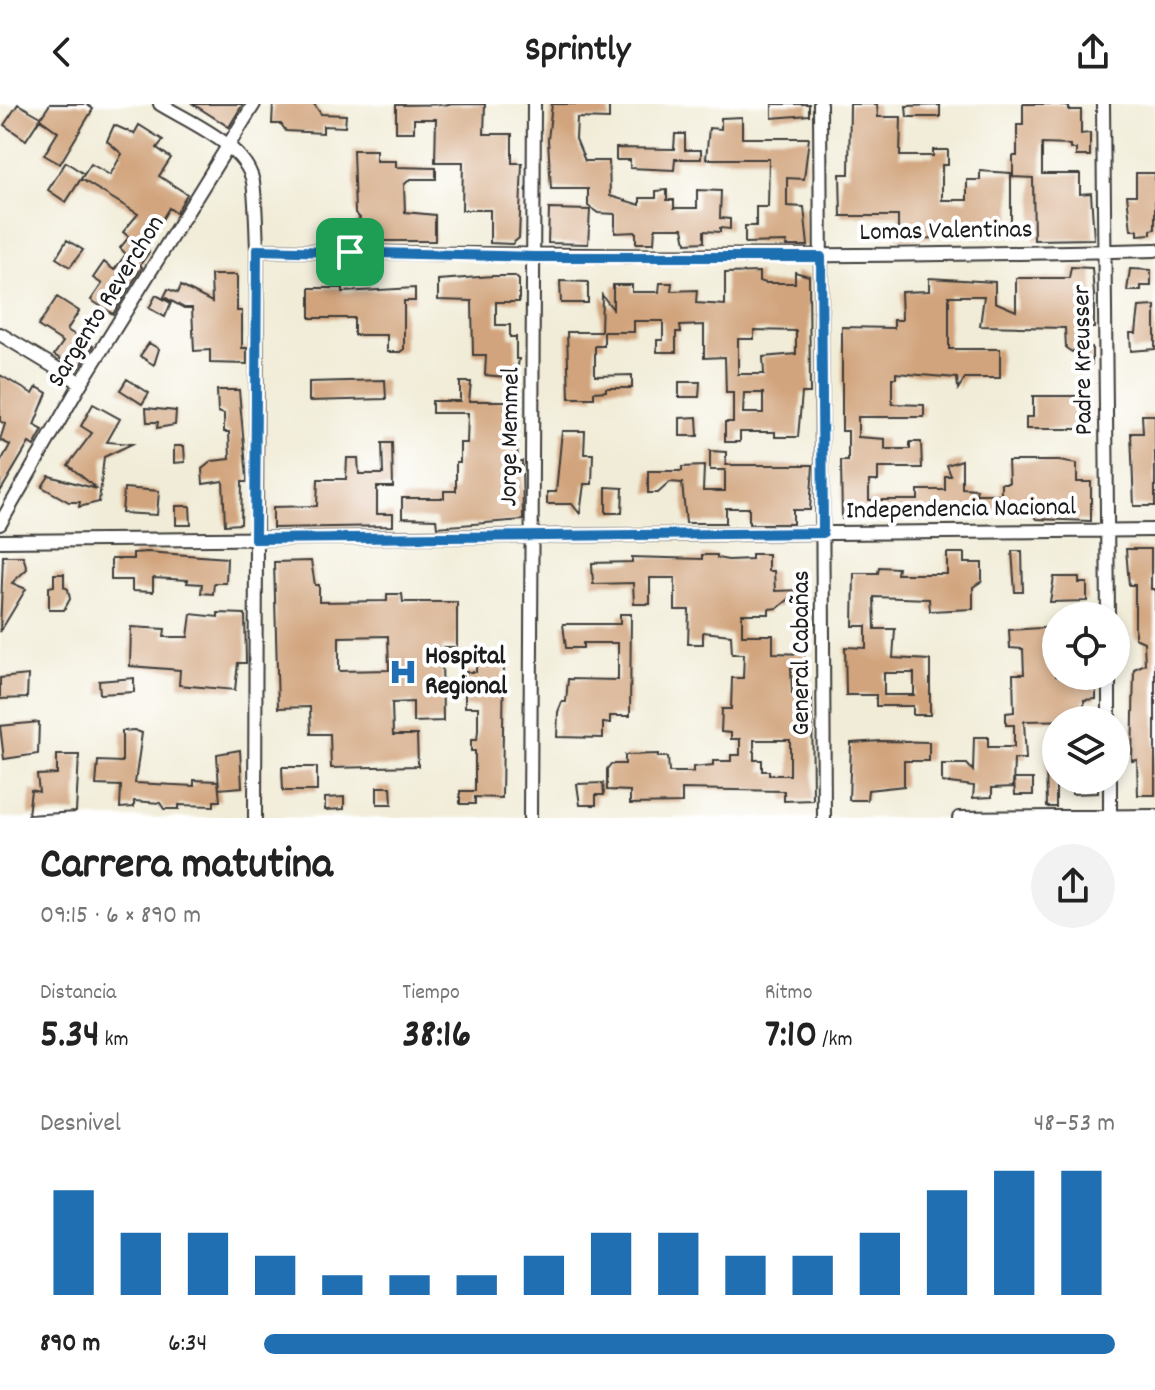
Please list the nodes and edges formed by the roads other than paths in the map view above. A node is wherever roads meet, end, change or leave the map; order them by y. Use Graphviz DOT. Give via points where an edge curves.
graph roads {
  1 [pos="160,104"];
  2 [pos="254,104"];
  3 [pos="534,104"];
  4 [pos="820,104"];
  5 [pos="1103,104"];
  6 [pos="228,147"];
  7 [pos="257,250"];
  8 [pos="1155,250"];
  9 [pos="1104,251"];
  10 [pos="535,257"];
  11 [pos="821,257"];
  12 [pos="0,334"];
  13 [pos="81,383"];
  14 [pos="0,524"];
  15 [pos="1108,530"];
  16 [pos="1155,530"];
  17 [pos="823,533"];
  18 [pos="531,536"];
  19 [pos="255,539"];
  20 [pos="0,541"];
  21 [pos="1108,602"];
  22 [pos="1110,794"];
  23 [pos="1155,816"];
  24 [pos="1110,817"];
  25 [pos="255,818"];
  26 [pos="530,818"];
  27 [pos="824,818"];
  28 [pos="959,818"];
  1 -- 6 [label="street"];
  2 -- 6 [label="street, Sargento Reverchon"];
  3 -- 10 [label="street, Jorge Memmel"];
  4 -- 11 [label="street, General Cabañas"];
  5 -- 9 [label="street, Padre Kreusser"];
  6 -- 7 [label="street" via="252,179"];
  6 -- 13 [label="street, Sargento Reverchon"];
  7 -- 10 [label="street, Lomas Valentinas"];
  7 -- 19 [label="street"];
  8 -- 9 [label="street, Lomas Valentinas"];
  9 -- 11 [label="street, Lomas Valentinas"];
  9 -- 15 [label="street, Padre Kreusser"];
  10 -- 11 [label="street, Lomas Valentinas"];
  10 -- 18 [label="street, Jorge Memmel"];
  11 -- 17 [label="street, General Cabañas"];
  12 -- 13 [label="street"];
  13 -- 14 [label="street, Sargento Reverchon"];
  15 -- 16 [label="street, Independencia Nacional"];
  15 -- 17 [label="street, Independencia Nacional"];
  15 -- 21 [label="street, Padre Kreusser"];
  17 -- 18 [label="street, Independencia Nacional"];
  17 -- 27 [label="street, General Cabañas"];
  18 -- 19 [label="street, Independencia Nacional"];
  18 -- 26 [label="street, Jorge Memmel"];
  19 -- 20 [label="street, Independencia Nacional"];
  19 -- 25 [label="street"];
  22 -- 24 [label="street"];
  23 -- 24 [label="street"];
  24 -- 28 [label="street"];
}
